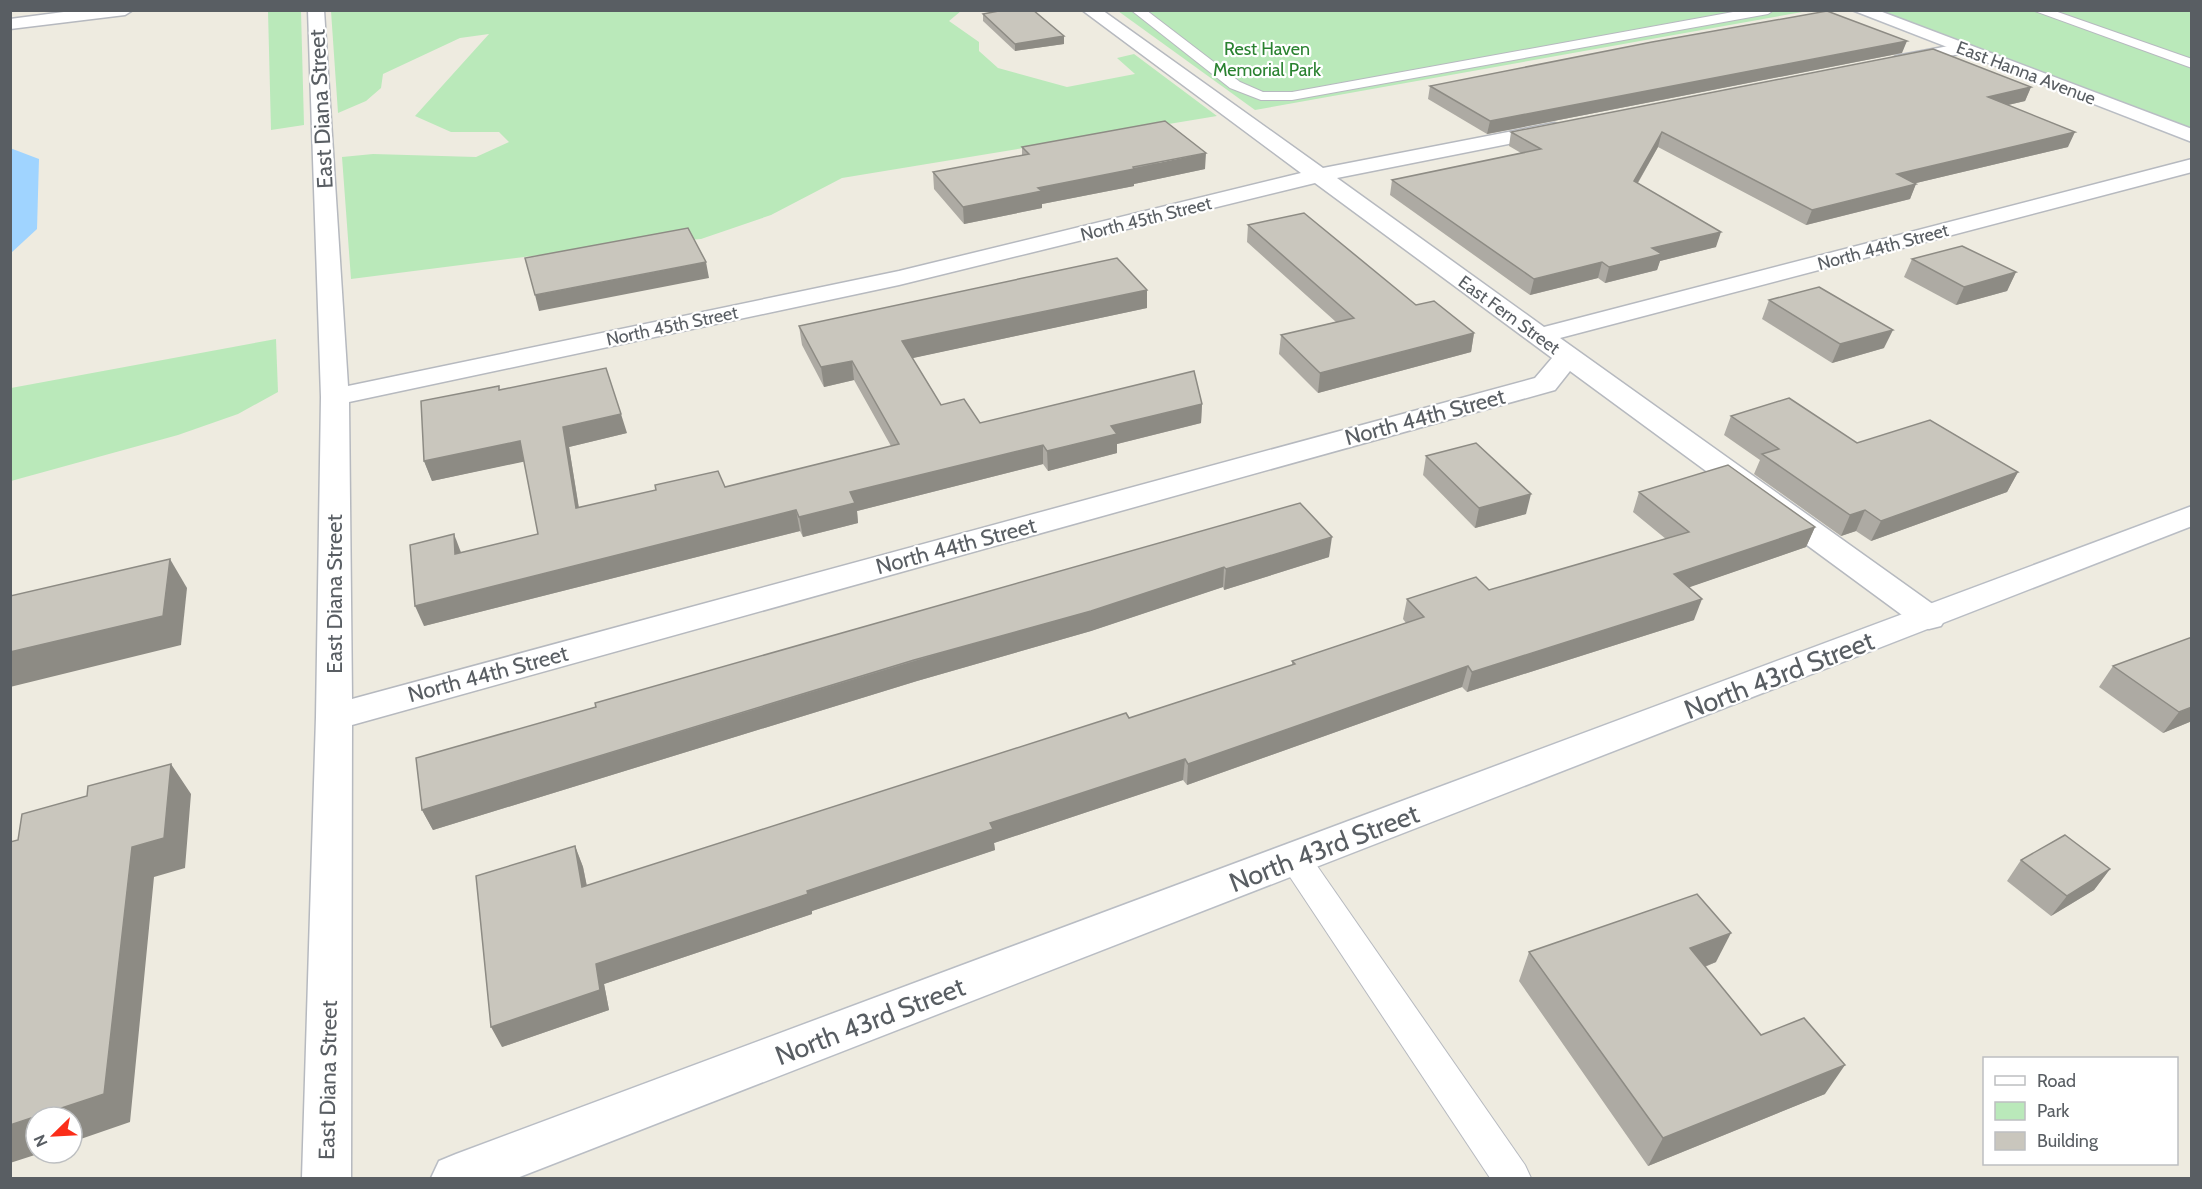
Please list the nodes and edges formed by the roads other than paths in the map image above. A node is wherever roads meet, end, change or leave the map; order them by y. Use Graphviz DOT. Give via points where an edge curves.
graph roads {
  1 [pos="125,10"];
  2 [pos="316,10"];
  3 [pos="1090,10"];
  4 [pos="1137,10"];
  5 [pos="1768,10"];
  6 [pos="1860,10"];
  7 [pos="2038,10"];
  8 [pos="10,24"];
  9 [pos="1959,49"];
  10 [pos="1879,64"];
  11 [pos="2192,64"];
  12 [pos="1571,126"];
  13 [pos="2192,136"];
  14 [pos="2192,165"];
  15 [pos="1317,176"];
  16 [pos="1539,336"];
  17 [pos="1567,357"];
  18 [pos="335,397"];
  19 [pos="2192,515"];
  20 [pos="1929,618"];
  21 [pos="334,717"];
  22 [pos="1295,859"];
  23 [pos="326,1179"];
  24 [pos="456,1179"];
  25 [pos="1512,1179"];
  1 -- 8 [label="street"];
  2 -- 18 [label="street, East Diana Street"];
  3 -- 15 [label="street, East Fern Street"];
  4 -- 5 [label="lane" via="1235,85 1261,96 1292,96"];
  6 -- 9 [label="street, East Hanna Avenue"];
  7 -- 11 [label="lane"];
  9 -- 10 [label="street"];
  9 -- 13 [label="street, East Hanna Avenue"];
  12 -- 15 [label="street, North 45th Street"];
  14 -- 16 [label="street, North 44th Street"];
  15 -- 16 [label="street, East Fern Street"];
  15 -- 18 [label="street, North 45th Street" via="899,278"];
  16 -- 17 [label="street, East Fern Street"];
  17 -- 20 [label="street, East Fern Street"];
  17 -- 21 [label="street, North 44th Street" via="1545,384"];
  18 -- 21 [label="street, East Diana Street"];
  19 -- 20 [label="street, North 43rd Street"];
  20 -- 22 [label="street, North 43rd Street"];
  21 -- 23 [label="street, East Diana Street"];
  22 -- 24 [label="street, North 43rd Street"];
  22 -- 25 [label="lane"];
}
